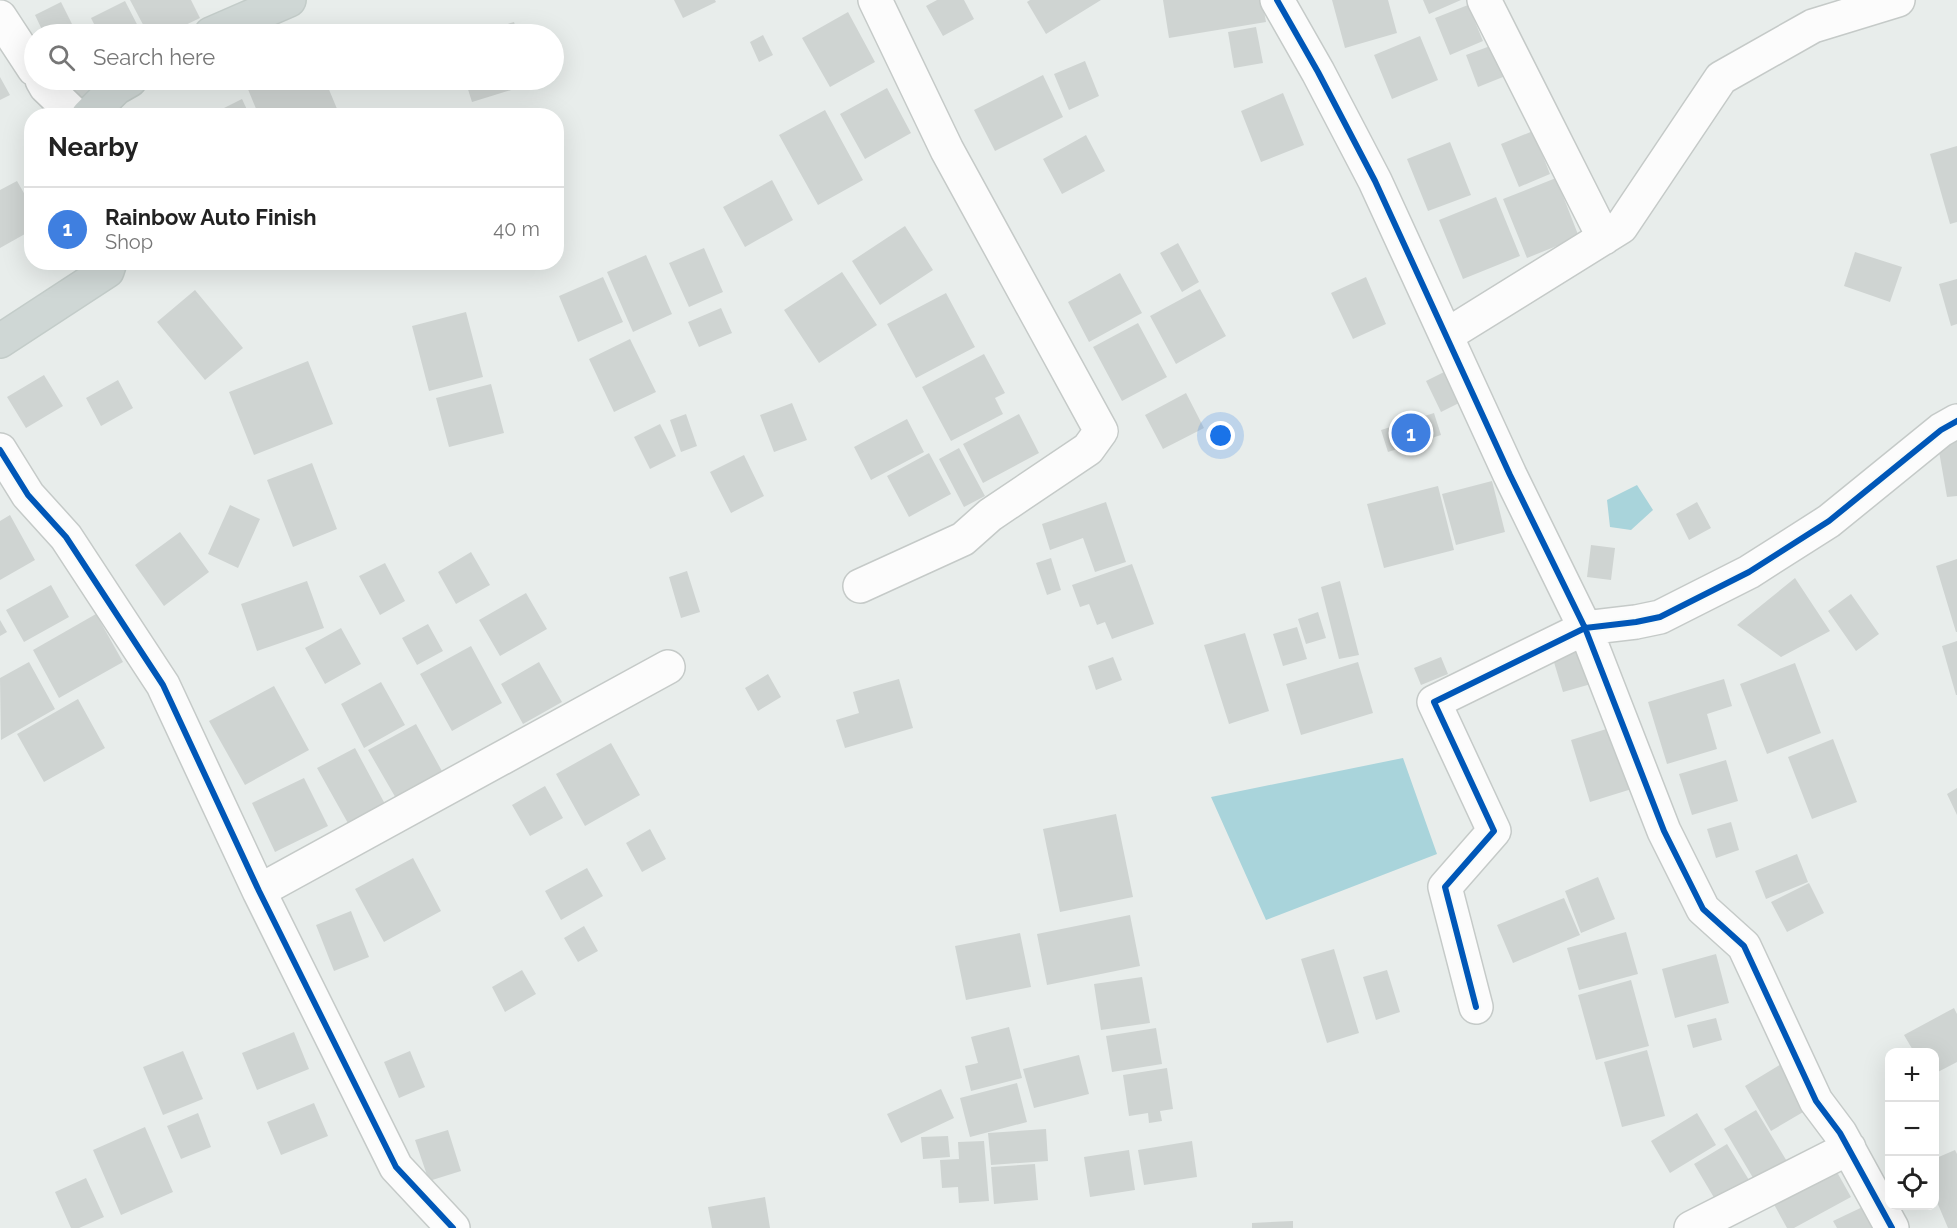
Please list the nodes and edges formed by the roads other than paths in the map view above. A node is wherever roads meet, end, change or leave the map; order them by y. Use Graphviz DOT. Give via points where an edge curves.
graph roads {
  1 [pos="289,0"];
  2 [pos="875,0"];
  3 [pos="1277,0"];
  4 [pos="1484,0"];
  5 [pos="1898,0"];
  6 [pos="0,17"];
  7 [pos="234,24"];
  8 [pos="24,54"];
  9 [pos="49,90"];
  10 [pos="114,90"];
  11 [pos="68,108"];
  12 [pos="96,108"];
  13 [pos="1604,238"];
  14 [pos="108,270"];
  15 [pos="1447,335"];
  16 [pos="0,341"];
  17 [pos="1957,421"];
  18 [pos="0,450"];
  19 [pos="860,586"];
  20 [pos="1585,628"];
  21 [pos="668,667"];
  22 [pos="259,891"];
  23 [pos="1476,1007"];
  24 [pos="1849,1148"];
  25 [pos="453,1228"];
  26 [pos="1691,1228"];
  27 [pos="1892,1228"];
  1 -- 7 [label="main road"];
  2 -- 19 [label="street" via="947,150 1101,431 1088,449 990,514 963,538"];
  3 -- 15 [label="street" via="1375,181"];
  4 -- 13 [label="street"];
  5 -- 13 [label="street" via="1813,26 1721,78 1621,227"];
  6 -- 8 [label="street"];
  9 -- 11 [label="street"];
  10 -- 12 [label="main road"];
  13 -- 15 [label="street"];
  14 -- 16 [label="main road"];
  15 -- 20 [label="street"];
  17 -- 20 [label="street" via="1829,521 1749,572 1660,617"];
  18 -- 22 [label="street" via="28,495 66,537 163,685"];
  20 -- 23 [label="street" via="1434,702 1494,831 1445,887"];
  20 -- 24 [label="street" via="1664,831 1703,909 1744,946 1816,1101"];
  21 -- 22 [label="street"];
  22 -- 25 [label="street" via="396,1167"];
  24 -- 26 [label="street"];
  24 -- 27 [label="street"];
}
